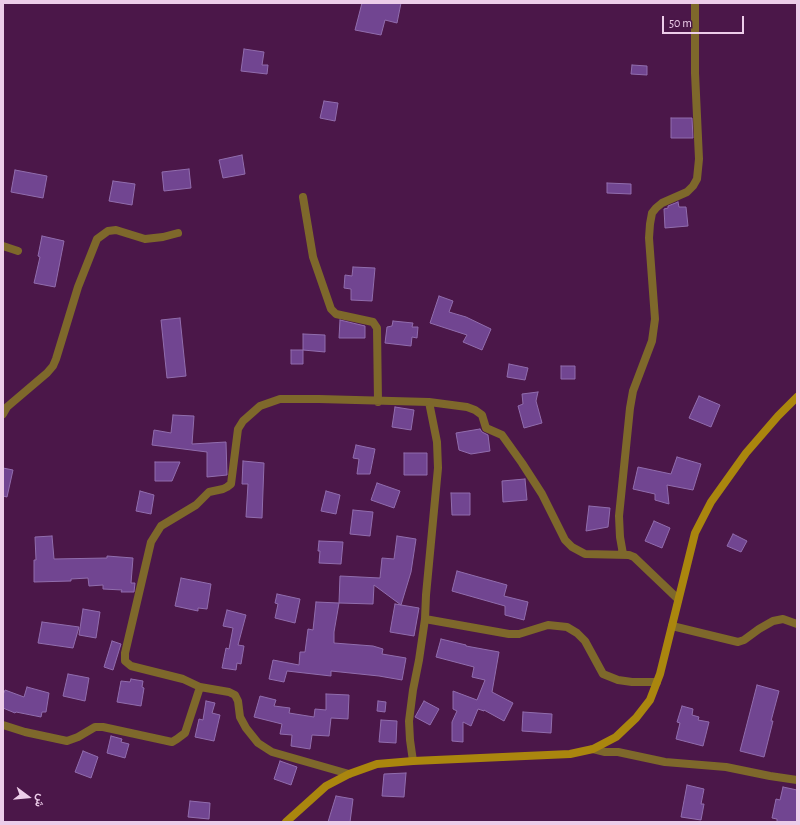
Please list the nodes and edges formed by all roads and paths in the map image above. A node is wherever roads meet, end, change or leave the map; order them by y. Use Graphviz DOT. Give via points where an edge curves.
graph roads {
  1 [pos="695,3"];
  2 [pos="303,197"];
  3 [pos="178,234"];
  4 [pos="3,246"];
  5 [pos="18,251"];
  6 [pos="797,397"];
  7 [pos="378,402"];
  8 [pos="429,402"];
  9 [pos="3,414"];
  10 [pos="623,554"];
  11 [pos="678,599"];
  12 [pos="425,619"];
  13 [pos="797,624"];
  14 [pos="672,626"];
  15 [pos="657,682"];
  16 [pos="200,687"];
  17 [pos="3,725"];
  18 [pos="593,748"];
  19 [pos="413,761"];
  20 [pos="349,774"];
  21 [pos="797,780"];
  22 [pos="286,822"];
  1 -- 10 [label="street" via="695,73 700,159 693,186 687,192 662,203 652,213 649,238 655,319 652,342 633,391 630,408 619,516"];
  2 -- 7 [label="street" via="313,258 331,309 336,314 373,322 377,328"];
  3 -- 9 [label="street" via="145,239 116,230 108,231 97,239 78,287 53,366 7,407"];
  4 -- 5 [label="street"];
  6 -- 11 [label="street" via="746,453 710,502 695,533"];
  7 -- 8 [label="street"];
  7 -- 16 [label="street" via="280,399 260,406 242,421 238,429 231,484 209,492 196,505 162,526 155,534 125,653 126,660 130,666 183,678"];
  8 -- 10 [label="street" via="475,410 482,415 486,428 502,435 542,494 565,540 572,547 585,554"];
  8 -- 12 [label="street" via="438,468"];
  10 -- 11 [label="street" via="634,557"];
  11 -- 14 [label="street"];
  12 -- 15 [label="street" via="509,634 519,634 548,625 567,627 585,641 603,674 618,680"];
  12 -- 19 [label="street" via="409,721"];
  13 -- 14 [label="street" via="783,619 773,621 738,642"];
  14 -- 15 [label="street"];
  15 -- 18 [label="street" via="650,700 636,718 616,737"];
  16 -- 17 [label="street" via="184,733 172,742 104,727 96,727 67,741"];
  16 -- 20 [label="street" via="235,695 240,717 246,728 258,743 272,752"];
  18 -- 19 [label="street" via="570,754"];
  18 -- 21 [label="street" via="665,762 726,767"];
  19 -- 20 [label="street" via="377,764"];
  20 -- 22 [label="street" via="326,786"];
}
